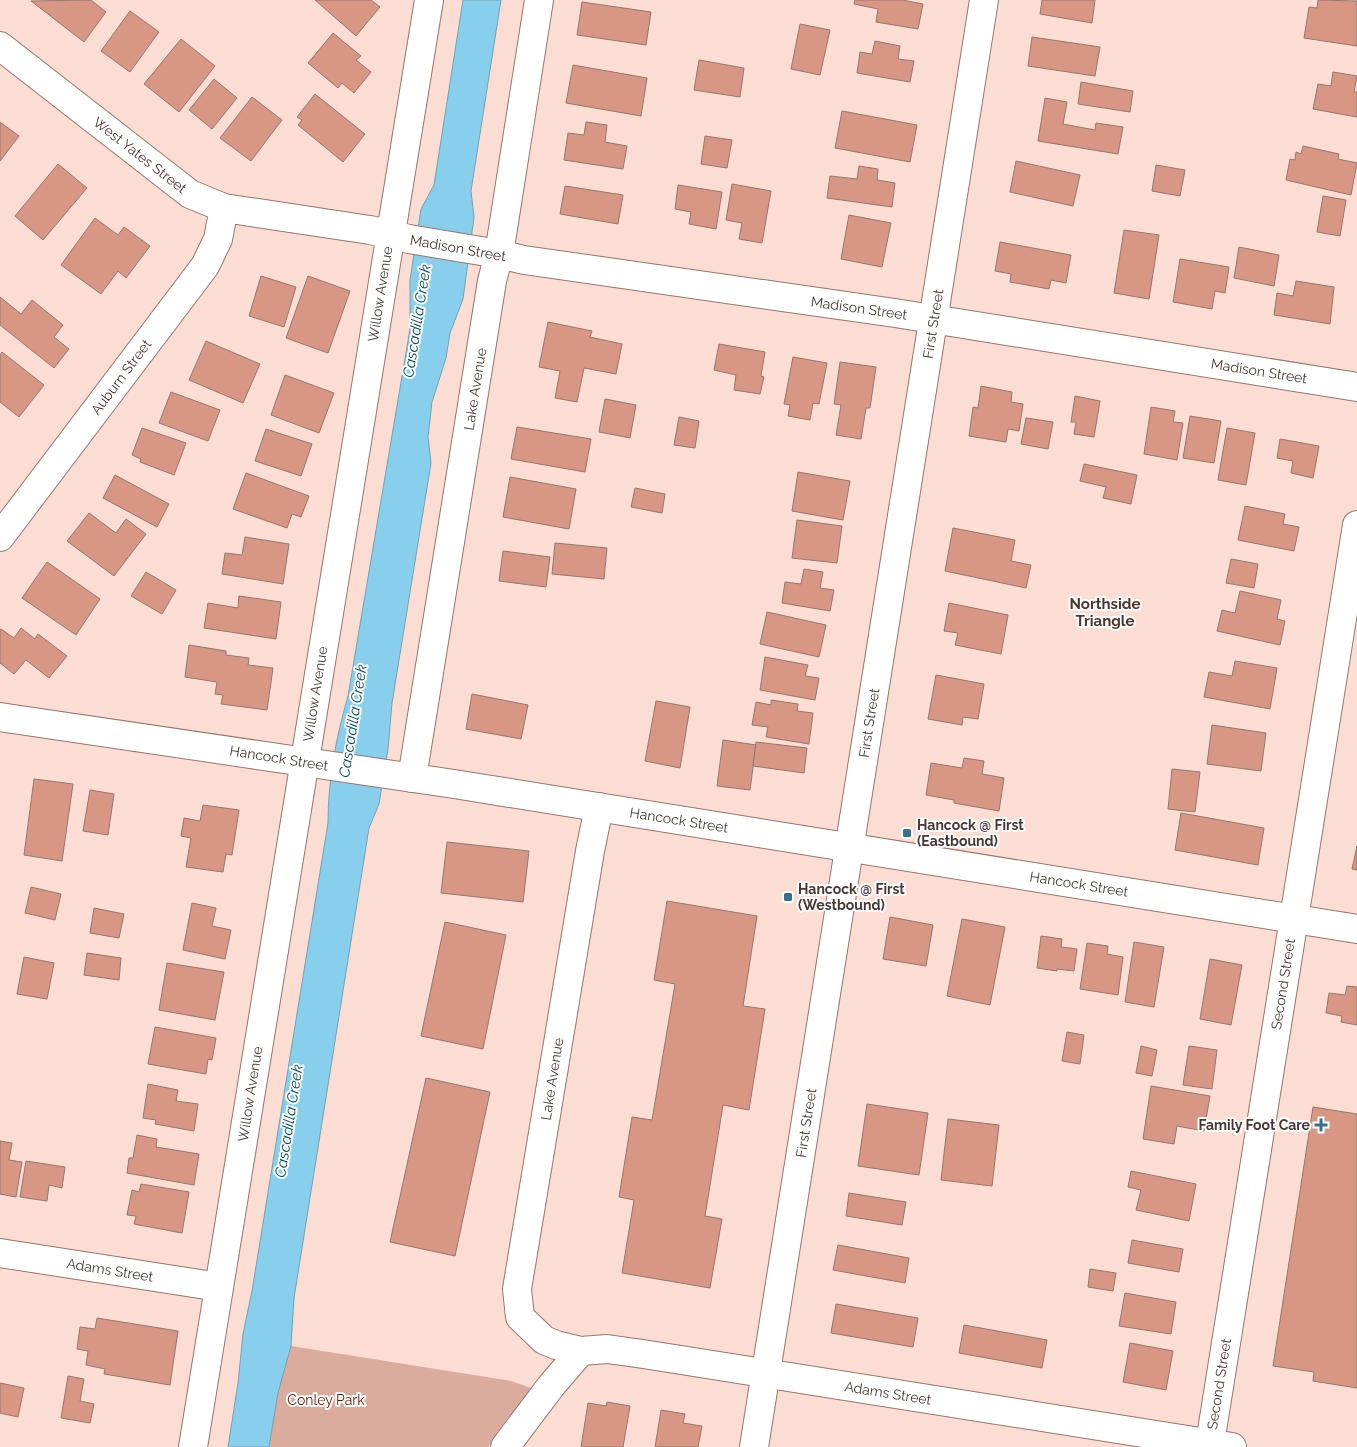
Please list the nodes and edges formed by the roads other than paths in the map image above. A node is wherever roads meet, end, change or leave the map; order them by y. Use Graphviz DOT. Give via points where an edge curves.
graph roads {
  1 [pos="429,0"];
  2 [pos="539,0"];
  3 [pos="984,0"];
  4 [pos="0,46"];
  5 [pos="224,208"];
  6 [pos="399,237"];
  7 [pos="487,252"];
  8 [pos="933,319"];
  9 [pos="1357,386"];
  10 [pos="1357,525"];
  11 [pos="0,537"];
  12 [pos="0,717"];
  13 [pos="315,764"];
  14 [pos="404,777"];
  15 [pos="599,807"];
  16 [pos="849,848"];
  17 [pos="1294,918"];
  18 [pos="1357,928"];
  19 [pos="0,1253"];
  20 [pos="219,1287"];
  21 [pos="544,1340"];
  22 [pos="581,1351"];
  23 [pos="766,1374"];
  24 [pos="1221,1445"];
  25 [pos="193,1447"];
  26 [pos="505,1447"];
  27 [pos="754,1447"];
  1 -- 6 [label="street, Willow Avenue"];
  2 -- 7 [label="street, Lake Avenue"];
  3 -- 8 [label="street, First Street"];
  4 -- 5 [label="street, West Yates Street" via="190,194"];
  5 -- 6 [label="street, West Yates Street"];
  5 -- 11 [label="street, Auburn Street" via="218,240 205,266"];
  6 -- 7 [label="street, Madison Street"];
  6 -- 13 [label="street, Willow Avenue"];
  7 -- 8 [label="street, Madison Street"];
  7 -- 14 [label="street, Lake Avenue" via="490,290"];
  8 -- 9 [label="street, Madison Street"];
  8 -- 16 [label="street, First Street"];
  10 -- 17 [label="street, Second Street"];
  12 -- 13 [label="street, Hancock Street"];
  13 -- 14 [label="street, Hancock Street"];
  13 -- 20 [label="street, Willow Avenue"];
  14 -- 15 [label="street, Hancock Street"];
  15 -- 16 [label="street, Hancock Street"];
  15 -- 21 [label="street, Lake Avenue" via="518,1289 520,1317"];
  16 -- 17 [label="street, Hancock Street"];
  16 -- 23 [label="street, First Street"];
  17 -- 18 [label="street, Hancock Street"];
  17 -- 24 [label="street, Second Street"];
  19 -- 20 [label="street, Adams Street"];
  20 -- 25 [label="street, Willow Avenue"];
  21 -- 22 [label="street, Adams Street"];
  22 -- 23 [label="street, Adams Street" via="607,1349"];
  22 -- 26 [label="street"];
  23 -- 24 [label="street, Adams Street"];
  23 -- 27 [label="street, First Street"];
}
